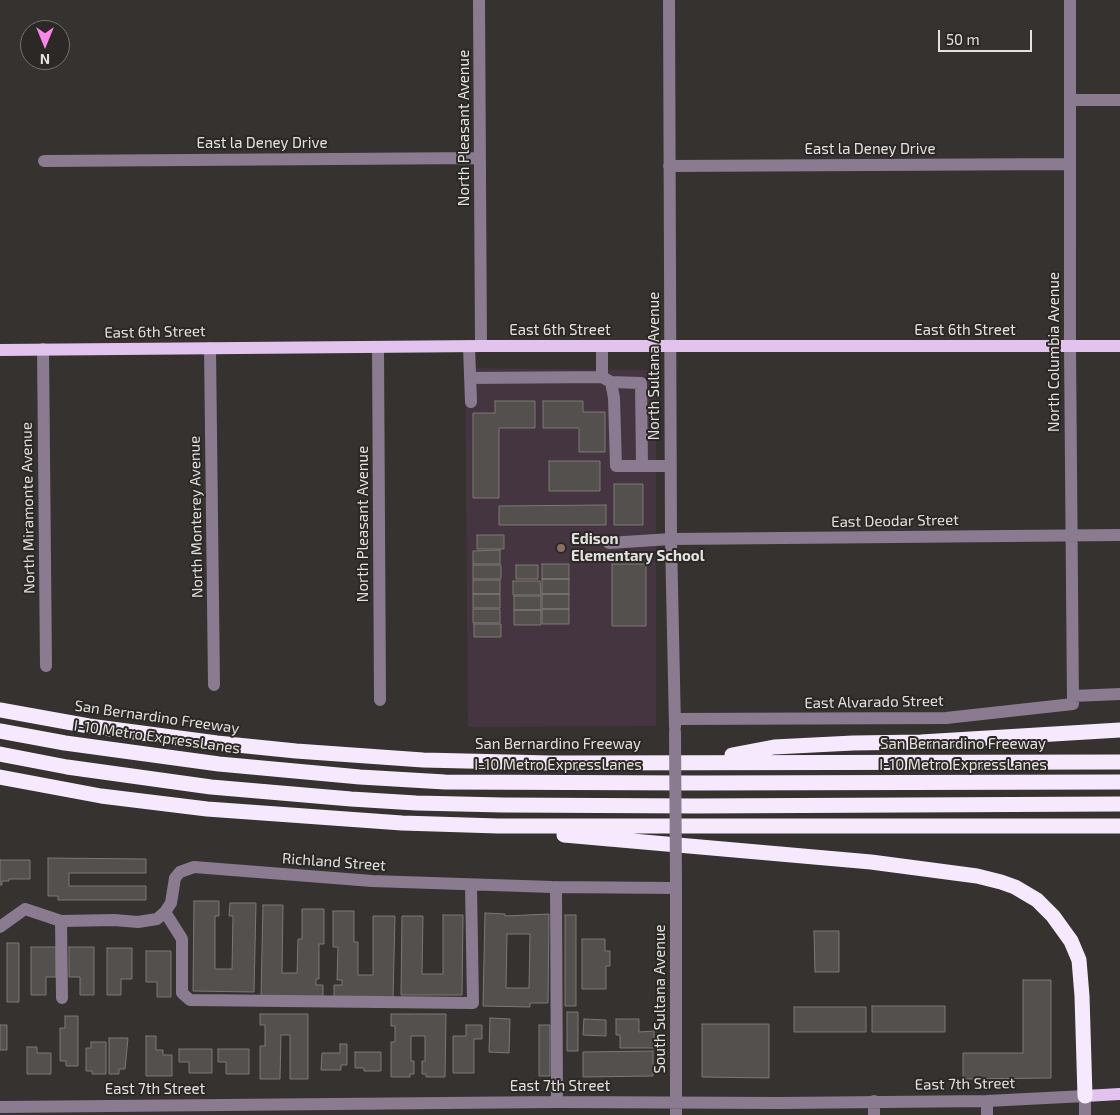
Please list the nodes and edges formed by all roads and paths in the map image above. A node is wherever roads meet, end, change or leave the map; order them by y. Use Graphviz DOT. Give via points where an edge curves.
graph roads {
  1 [pos="480,0"];
  2 [pos="669,0"];
  3 [pos="1070,0"];
  4 [pos="1070,100"];
  5 [pos="1120,100"];
  6 [pos="480,158"];
  7 [pos="44,161"];
  8 [pos="1070,164"];
  9 [pos="669,166"];
  10 [pos="475,346"];
  11 [pos="602,346"];
  12 [pos="670,346"];
  13 [pos="1070,346"];
  14 [pos="1120,346"];
  15 [pos="378,347"];
  16 [pos="210,348"];
  17 [pos="43,349"];
  18 [pos="0,350"];
  19 [pos="470,378"];
  20 [pos="607,380"];
  21 [pos="471,402"];
  22 [pos="642,466"];
  23 [pos="670,466"];
  24 [pos="1072,535"];
  25 [pos="1120,535"];
  26 [pos="671,539"];
  27 [pos="609,543"];
  28 [pos="46,666"];
  29 [pos="214,685"];
  30 [pos="1120,694"];
  31 [pos="380,700"];
  32 [pos="1073,700"];
  33 [pos="0,710"];
  34 [pos="675,726"];
  35 [pos="1120,730"];
  36 [pos="0,731"];
  37 [pos="0,754"];
  38 [pos="696,762"];
  39 [pos="1120,762"];
  40 [pos="0,778"];
  41 [pos="1120,782"];
  42 [pos="1120,804"];
  43 [pos="498,826"];
  44 [pos="1120,826"];
  45 [pos="471,885"];
  46 [pos="676,885"];
  47 [pos="556,887"];
  48 [pos="165,912"];
  49 [pos="61,921"];
  50 [pos="0,927"];
  51 [pos="62,998"];
  52 [pos="1120,1094"];
  53 [pos="1084,1096"];
  54 [pos="874,1101"];
  55 [pos="987,1101"];
  56 [pos="557,1102"];
  57 [pos="0,1106"];
  58 [pos="676,1109"];
  59 [pos="779,1109"];
  60 [pos="279,1110"];
  61 [pos="874,1115"];
  62 [pos="987,1115"];
  63 [pos="1084,1115"];
  1 -- 6 [label="street, North Pleasant Avenue"];
  2 -- 9 [label="street, North Sultana Avenue"];
  3 -- 4 [label="street, North Columbia Avenue"];
  4 -- 5 [label="street"];
  4 -- 8 [label="street, North Columbia Avenue"];
  6 -- 7 [label="street, East la Deney Drive"];
  6 -- 10 [label="street, North Pleasant Avenue"];
  8 -- 9 [label="street, East la Deney Drive"];
  8 -- 13 [label="street, North Columbia Avenue"];
  9 -- 12 [label="street, North Sultana Avenue"];
  10 -- 11 [label="main road, East 6th Street"];
  10 -- 15 [label="main road, East 6th Street"];
  10 -- 19 [label="street, North Pleasant Avenue"];
  11 -- 12 [label="main road, East 6th Street"];
  11 -- 20 [label="street"];
  12 -- 13 [label="main road, East 6th Street"];
  12 -- 23 [label="street, North Sultana Avenue"];
  13 -- 14 [label="main road, East 6th Street"];
  13 -- 24 [label="street, North Columbia Avenue"];
  15 -- 16 [label="main road, East 6th Street"];
  15 -- 31 [label="street, North Pleasant Avenue"];
  16 -- 17 [label="main road, East 6th Street"];
  16 -- 29 [label="street, North Monterey Avenue"];
  17 -- 18 [label="main road, East 6th Street"];
  17 -- 28 [label="street, North Miramonte Avenue"];
  19 -- 20 [label="street"];
  19 -- 21 [label="street, North Pleasant Avenue"];
  20 -- 22 [label="street" via="614,398 616,466"];
  20 -- 22 [label="street" via="641,383"];
  22 -- 23 [label="street"];
  23 -- 26 [label="street, North Sultana Avenue"];
  24 -- 25 [label="street, East Deodar Street"];
  24 -- 26 [label="street, East Deodar Street"];
  24 -- 32 [label="street, North Columbia Avenue"];
  26 -- 27 [label="street, East Deodar Street"];
  26 -- 34 [label="street, North Sultana Avenue"];
  30 -- 32 [label="street, East Alvarado Street"];
  32 -- 34 [label="street, East Alvarado Street" via="946,718"];
  33 -- 38 [label="highway, San Bernardino Freeway" via="157,736 358,756 486,762"];
  34 -- 46 [label="street, South Sultana Avenue, bridge"];
  35 -- 38 [label="highway" via="774,748"];
  36 -- 41 [label="highway, I-10 Metro ExpressLanes" via="219,764 444,782"];
  37 -- 42 [label="highway" via="211,787 416,803 695,806"];
  38 -- 39 [label="highway, San Bernardino Freeway"];
  40 -- 43 [label="highway" via="101,796 207,809 402,823"];
  43 -- 44 [label="highway"];
  43 -- 53 [label="highway" via="871,862 989,878 1015,887 1037,900 1057,920 1079,960"];
  45 -- 47 [label="street, Richland Street"];
  45 -- 48 [label="street, Richland Street" via="194,867 180,872 175,878 171,903"];
  45 -- 48 [label="street" via="472,1003 190,1000 182,994 182,939"];
  46 -- 47 [label="street, Richland Street"];
  46 -- 58 [label="street, South Sultana Avenue"];
  47 -- 56 [label="street"];
  48 -- 49 [label="street" via="147,922"];
  49 -- 50 [label="street" via="25,909"];
  49 -- 51 [label="street"];
  52 -- 53 [label="main road, East 7th Street"];
  53 -- 55 [label="street, East 7th Street"];
  53 -- 63 [label="street"];
  54 -- 55 [label="street, East 7th Street"];
  54 -- 59 [label="street, East 7th Street"];
  54 -- 61 [label="street"];
  55 -- 62 [label="street"];
  56 -- 58 [label="street, East 7th Street"];
  56 -- 60 [label="street, East 7th Street"];
  57 -- 60 [label="street, East 7th Street"];
  58 -- 59 [label="street, East 7th Street"];
}
